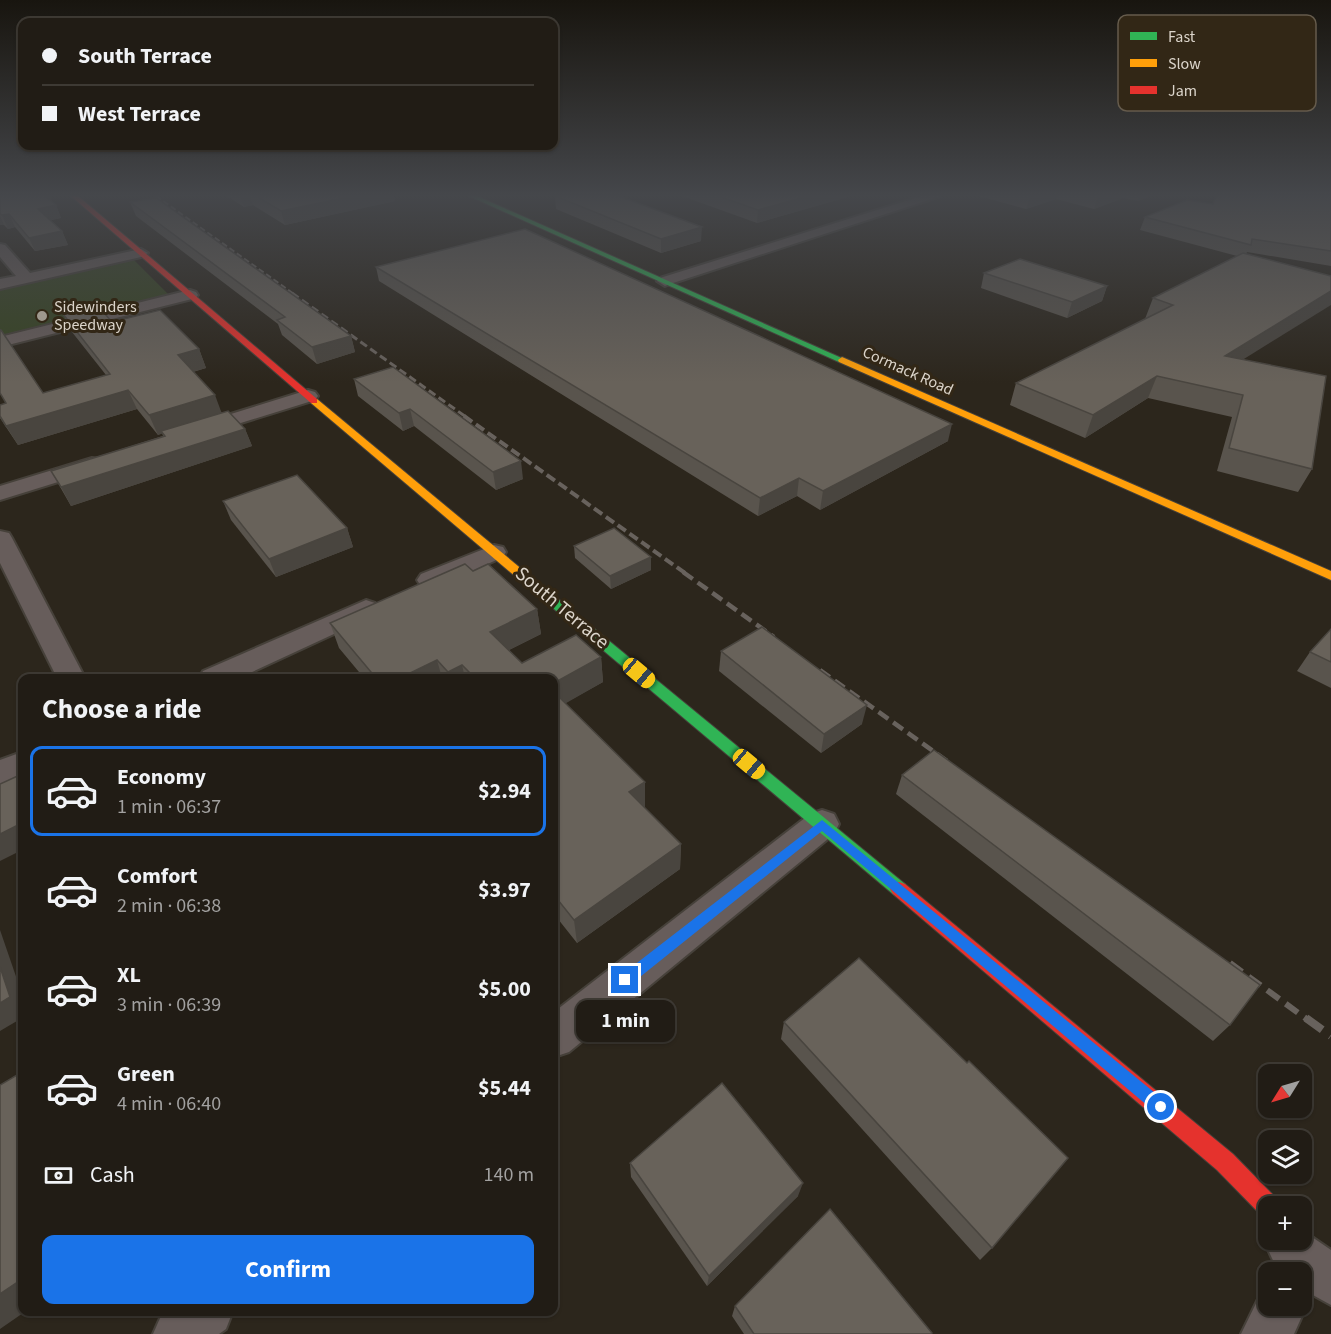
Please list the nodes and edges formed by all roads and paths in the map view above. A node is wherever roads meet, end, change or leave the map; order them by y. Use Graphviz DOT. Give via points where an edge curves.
graph roads {
  1 [pos="9,258"];
  2 [pos="117,258"];
  3 [pos="147,258"];
  4 [pos="613,258"];
  5 [pos="737,258"];
  6 [pos="26,278"];
  7 [pos="664,281"];
  8 [pos="0,284"];
  9 [pos="190,295"];
  10 [pos="0,342"];
  11 [pos="308,396"];
  12 [pos="183,435"];
  13 [pos="114,457"];
  14 [pos="0,493"];
  15 [pos="0,538"];
  16 [pos="494,552"];
  17 [pos="1331,576"];
  18 [pos="69,674"];
  19 [pos="222,674"];
  20 [pos="18,766"];
  21 [pos="0,774"];
  22 [pos="822,824"];
  23 [pos="558,1034"];
  24 [pos="1258,1196"];
  25 [pos="202,1316"];
  26 [pos="1276,1316"];
  27 [pos="179,1334"];
  28 [pos="1267,1334"];
  1 -- 6 [label="street"];
  2 -- 6 [label="street"];
  3 -- 9 [label="street, South Terrace"];
  4 -- 7 [label="street, Cormack Road"];
  5 -- 7 [label="street"];
  6 -- 8 [label="street"];
  7 -- 17 [label="street, Cormack Road"];
  9 -- 10 [label="street"];
  9 -- 11 [label="street, South Terrace"];
  11 -- 12 [label="street"];
  11 -- 16 [label="street, South Terrace"];
  13 -- 14 [label="street"];
  15 -- 18 [label="street"];
  16 -- 19 [label="street"];
  16 -- 22 [label="street, South Terrace"];
  20 -- 21 [label="street"];
  22 -- 23 [label="street"];
  22 -- 24 [label="street, South Terrace" via="1128,1079 1225,1162"];
  25 -- 27 [label="street"];
  26 -- 28 [label="street"];
}
